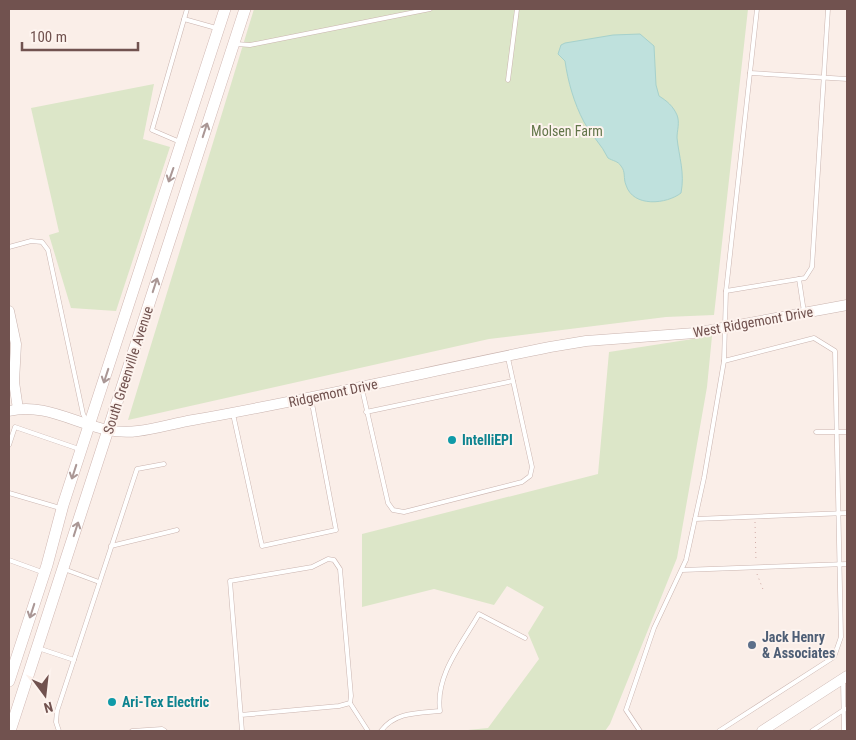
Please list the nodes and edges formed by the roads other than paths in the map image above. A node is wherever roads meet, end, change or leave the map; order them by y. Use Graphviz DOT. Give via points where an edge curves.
graph roads {
  1 [pos="187,9"];
  2 [pos="225,9"];
  3 [pos="245,9"];
  4 [pos="430,9"];
  5 [pos="518,9"];
  6 [pos="757,9"];
  7 [pos="828,9"];
  8 [pos="184,20"];
  9 [pos="218,29"];
  10 [pos="235,39"];
  11 [pos="750,73"];
  12 [pos="824,77"];
  13 [pos="847,79"];
  14 [pos="508,80"];
  15 [pos="182,143"];
  16 [pos="9,246"];
  17 [pos="799,279"];
  18 [pos="726,291"];
  19 [pos="847,306"];
  20 [pos="9,311"];
  21 [pos="804,314"];
  22 [pos="724,328"];
  23 [pos="659,335"];
  24 [pos="508,356"];
  25 [pos="724,361"];
  26 [pos="513,381"];
  27 [pos="361,387"];
  28 [pos="310,397"];
  29 [pos="14,410"];
  30 [pos="366,412"];
  31 [pos="233,414"];
  32 [pos="89,426"];
  33 [pos="109,431"];
  34 [pos="816,432"];
  35 [pos="837,432"];
  36 [pos="847,432"];
  37 [pos="9,445"];
  38 [pos="82,450"];
  39 [pos="164,464"];
  40 [pos="9,493"];
  41 [pos="62,509"];
  42 [pos="839,513"];
  43 [pos="847,513"];
  44 [pos="695,519"];
  45 [pos="177,530"];
  46 [pos="111,546"];
  47 [pos="9,560"];
  48 [pos="840,564"];
  49 [pos="847,564"];
  50 [pos="46,569"];
  51 [pos="63,569"];
  52 [pos="682,570"];
  53 [pos="99,582"];
  54 [pos="525,638"];
  55 [pos="38,648"];
  56 [pos="74,660"];
  57 [pos="845,678"];
  58 [pos="9,681"];
  59 [pos="350,703"];
  60 [pos="844,710"];
  61 [pos="241,715"];
  62 [pos="10,731"];
  63 [pos="59,731"];
  64 [pos="132,731"];
  65 [pos="165,731"];
  66 [pos="242,731"];
  67 [pos="368,731"];
  68 [pos="380,731"];
  69 [pos="640,731"];
  70 [pos="720,731"];
  71 [pos="762,731"];
  72 [pos="812,731"];
  73 [pos="844,731"];
  1 -- 8 [label="lane"];
  2 -- 9 [label="main road, South Greenville Avenue"];
  3 -- 10 [label="main road, South Greenville Avenue"];
  4 -- 10 [label="lane" via="250,45"];
  5 -- 14 [label="lane"];
  6 -- 11 [label="lane"];
  7 -- 12 [label="lane"];
  8 -- 9 [label="lane"];
  8 -- 15 [label="lane" via="152,130"];
  9 -- 10 [label="main road"];
  9 -- 15 [label="main road, South Greenville Avenue"];
  33 -- 10 [label="main road, South Greenville Avenue, one-way"];
  11 -- 12 [label="lane"];
  11 -- 18 [label="lane"];
  12 -- 13 [label="lane"];
  12 -- 17 [label="lane" via="812,267 805,278"];
  15 -- 32 [label="main road, South Greenville Avenue, one-way"];
  16 -- 32 [label="lane" via="42,242 48,250 83,414"];
  17 -- 18 [label="lane"];
  17 -- 21 [label="lane"];
  18 -- 22 [label="lane"];
  19 -- 21 [label="street, West Ridgemont Drive"];
  20 -- 29 [label="street" via="16,344"];
  21 -- 22 [label="street, West Ridgemont Drive"];
  22 -- 23 [label="street, West Ridgemont Drive"];
  22 -- 25 [label="lane"];
  23 -- 24 [label="street, Ridgemont Drive" via="586,341"];
  24 -- 26 [label="lane"];
  24 -- 27 [label="street, Ridgemont Drive"];
  25 -- 35 [label="lane" via="814,338 835,351"];
  25 -- 44 [label="lane"];
  26 -- 30 [label="lane"];
  26 -- 30 [label="lane" via="532,468 530,476 522,482 404,512 393,510 388,503"];
  27 -- 28 [label="street, Ridgemont Drive"];
  27 -- 30 [label="lane"];
  28 -- 31 [label="street, Ridgemont Drive"];
  28 -- 31 [label="lane" via="336,530 318,534 262,546"];
  29 -- 32 [label="street, Ridgemont Drive" via="42,410"];
  31 -- 33 [label="street, Ridgemont Drive" via="137,432"];
  32 -- 33 [label="street, Ridgemont Drive"];
  32 -- 38 [label="main road, South Greenville Avenue"];
  51 -- 33 [label="main road, South Greenville Avenue, one-way"];
  34 -- 35 [label="lane"];
  35 -- 36 [label="lane"];
  35 -- 42 [label="lane"];
  37 -- 38 [label="lane" via="14,427"];
  38 -- 41 [label="main road, South Greenville Avenue, one-way"];
  39 -- 46 [label="lane" via="137,469"];
  40 -- 41 [label="lane"];
  41 -- 50 [label="main road, South Greenville Avenue"];
  42 -- 43 [label="lane"];
  42 -- 44 [label="lane"];
  42 -- 48 [label="lane"];
  44 -- 52 [label="lane"];
  45 -- 46 [label="lane"];
  46 -- 53 [label="lane"];
  47 -- 50 [label="lane"];
  48 -- 49 [label="lane"];
  48 -- 52 [label="lane"];
  48 -- 70 [label="lane" via="842,637 834,657"];
  50 -- 51 [label="main road"];
  50 -- 58 [label="main road, South Greenville Avenue, one-way"];
  51 -- 53 [label="lane"];
  51 -- 55 [label="main road, South Greenville Avenue"];
  52 -- 69 [label="lane" via="654,628 626,710"];
  53 -- 56 [label="lane"];
  54 -- 68 [label="lane" via="479,614 444,674 438,698 440,711 405,714 388,722"];
  55 -- 56 [label="lane"];
  55 -- 62 [label="main road, South Greenville Avenue"];
  56 -- 63 [label="lane" via="57,711"];
  57 -- 60 [label="lane"];
  57 -- 71 [label="street"];
  59 -- 61 [label="lane"];
  59 -- 61 [label="lane" via="340,569 334,560 328,559 312,566 230,581"];
  59 -- 67 [label="lane"];
  60 -- 72 [label="lane"];
  60 -- 73 [label="lane"];
  61 -- 66 [label="lane"];
  64 -- 65 [label="lane" via="162,728"];
}
